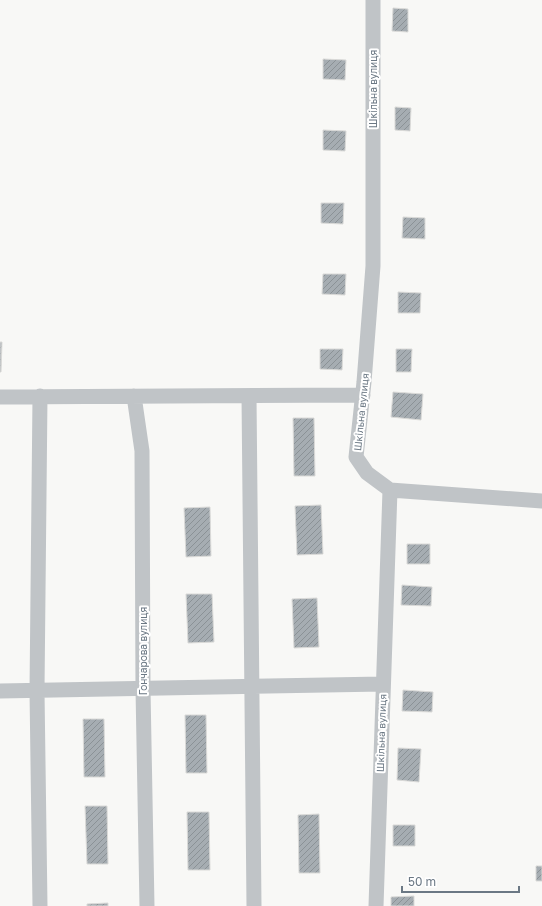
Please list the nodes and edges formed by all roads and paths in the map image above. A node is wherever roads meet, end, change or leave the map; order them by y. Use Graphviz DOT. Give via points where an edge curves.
graph roads {
  1 [pos="373,0"];
  2 [pos="363,395"];
  3 [pos="40,396"];
  4 [pos="134,396"];
  5 [pos="249,396"];
  6 [pos="0,397"];
  7 [pos="390,490"];
  8 [pos="542,501"];
  9 [pos="383,684"];
  10 [pos="251,687"];
  11 [pos="143,689"];
  12 [pos="0,691"];
  13 [pos="37,691"];
  14 [pos="40,906"];
  15 [pos="147,906"];
  16 [pos="254,906"];
  17 [pos="376,906"];
  1 -- 2 [label="street, Шкільна вулиця" via="373,266"];
  2 -- 5 [label="street"];
  2 -- 7 [label="street, Шкільна вулиця" via="356,456 367,473"];
  3 -- 4 [label="street"];
  3 -- 6 [label="street"];
  3 -- 13 [label="street"];
  4 -- 5 [label="street"];
  4 -- 11 [label="street, Гончарова вулиця" via="142,451"];
  5 -- 10 [label="street"];
  7 -- 8 [label="street"];
  7 -- 9 [label="street, Шкільна вулиця"];
  9 -- 10 [label="street"];
  9 -- 17 [label="street, Шкільна вулиця"];
  10 -- 11 [label="street"];
  10 -- 16 [label="street"];
  11 -- 13 [label="street"];
  11 -- 15 [label="street, Гончарова вулиця"];
  12 -- 13 [label="street"];
  13 -- 14 [label="street"];
}
